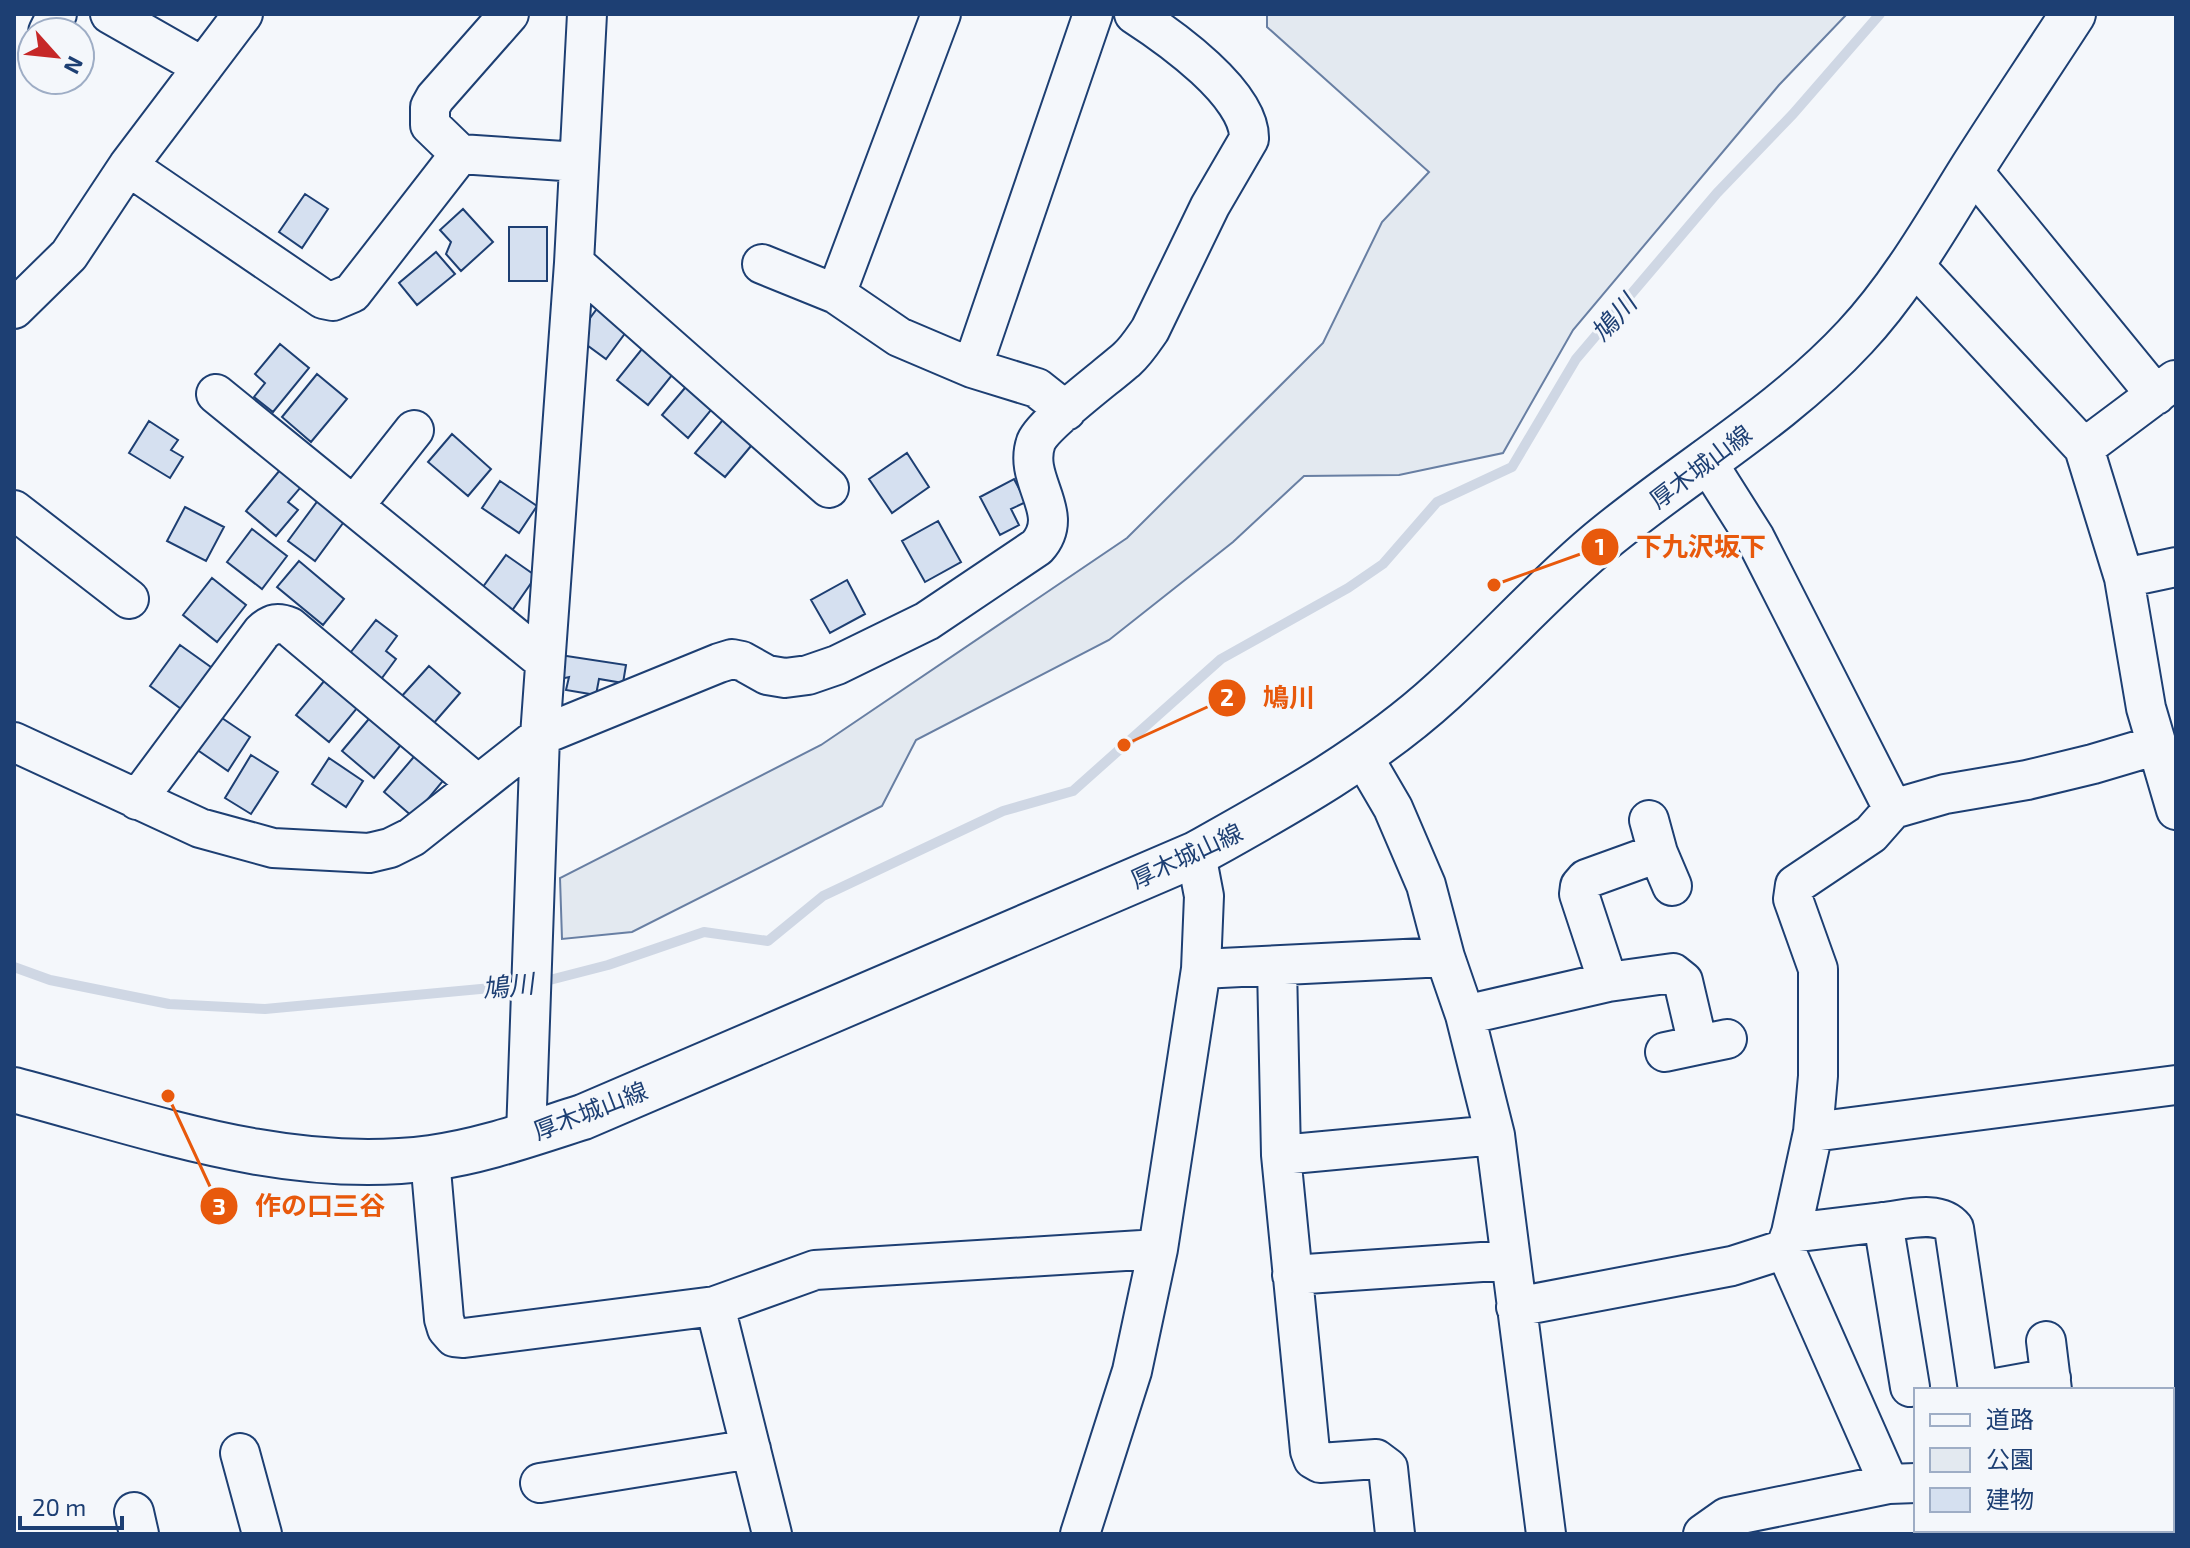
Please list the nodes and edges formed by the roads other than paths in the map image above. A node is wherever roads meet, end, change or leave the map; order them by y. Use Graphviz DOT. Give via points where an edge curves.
graph roads {
  1 [pos="110,14"];
  2 [pos="243,14"];
  3 [pos="509,14"];
  4 [pos="587,14"];
  5 [pos="941,14"];
  6 [pos="1093,14"];
  7 [pos="1134,14"];
  8 [pos="2073,14"];
  9 [pos="203,67"];
  10 [pos="460,154"];
  11 [pos="578,162"];
  12 [pos="128,166"];
  13 [pos="1972,170"];
  14 [pos="574,263"];
  15 [pos="762,264"];
  16 [pos="1913,264"];
  17 [pos="836,294"];
  18 [pos="14,309"];
  19 [pos="972,368"];
  20 [pos="2166,387"];
  21 [pos="216,394"];
  22 [pos="1066,411"];
  23 [pos="414,430"];
  24 [pos="2084,448"];
  25 [pos="1705,459"];
  26 [pos="829,488"];
  27 [pos="354,506"];
  28 [pos="14,510"];
  29 [pos="2176,567"];
  30 [pos="2124,578"];
  31 [pos="129,599"];
  32 [pos="544,661"];
  33 [pos="2161,705"];
  34 [pos="540,736"];
  35 [pos="14,742"];
  36 [pos="2157,745"];
  37 [pos="1362,755"];
  38 [pos="477,784"];
  39 [pos="137,800"];
  40 [pos="1893,809"];
  41 [pos="2176,810"];
  42 [pos="1659,853"];
  43 [pos="1196,854"];
  44 [pos="1445,957"];
  45 [pos="1277,966"];
  46 [pos="1201,969"];
  47 [pos="1608,982"];
  48 [pos="1465,1015"];
  49 [pos="1697,1045"];
  50 [pos="2176,1085"];
  51 [pos="14,1090"];
  52 [pos="1813,1132"];
  53 [pos="526,1135"];
  54 [pos="1495,1135"];
  55 [pos="1281,1155"];
  56 [pos="430,1158"];
  57 [pos="1883,1222"];
  58 [pos="1788,1241"];
  59 [pos="1158,1249"];
  60 [pos="1511,1260"];
  61 [pos="1292,1275"];
  62 [pos="715,1306"];
  63 [pos="1516,1307"];
  64 [pos="2050,1370"];
  65 [pos="1910,1387"];
  66 [pos="1978,1388"];
  67 [pos="1992,1388"];
  68 [pos="751,1449"];
  69 [pos="240,1453"];
  70 [pos="540,1483"];
  71 [pos="1902,1483"];
  72 [pos="262,1534"];
  73 [pos="772,1534"];
  74 [pos="1080,1534"];
  75 [pos="1395,1534"];
  76 [pos="1546,1534"];
  77 [pos="1703,1534"];
  1 -- 9 [label="street"];
  2 -- 9 [label="street"];
  3 -- 10 [label="street" via="430,107 430,125"];
  4 -- 11 [label="street"];
  5 -- 17 [label="street"];
  6 -- 19 [label="street"];
  7 -- 22 [label="street" via="1204,65 1245,116 1249,139 1150,330 1129,357"];
  8 -- 13 [label="main road, 厚木城山線"];
  9 -- 12 [label="street"];
  10 -- 11 [label="street"];
  10 -- 12 [label="street" via="352,293 333,301"];
  11 -- 14 [label="street"];
  12 -- 18 [label="street" via="69,255"];
  13 -- 16 [label="main road, 厚木城山線"];
  13 -- 20 [label="street"];
  14 -- 26 [label="street"];
  14 -- 32 [label="street"];
  15 -- 17 [label="street"];
  16 -- 24 [label="street"];
  16 -- 25 [label="main road, 厚木城山線" via="1857,336 1792,399"];
  17 -- 19 [label="street" via="899,337"];
  19 -- 22 [label="street" via="1037,388"];
  20 -- 24 [label="street"];
  21 -- 27 [label="street"];
  22 -- 34 [label="street" via="1037,439 1034,449 1049,518 1044,539 927,621 837,665 796,678 767,675 732,659"];
  23 -- 27 [label="street"];
  24 -- 30 [label="street"];
  25 -- 37 [label="main road, 厚木城山線" via="1596,545 1442,692"];
  25 -- 40 [label="street" via="1755,538"];
  27 -- 32 [label="street"];
  28 -- 31 [label="street"];
  29 -- 30 [label="street"];
  30 -- 33 [label="street"];
  32 -- 34 [label="street"];
  33 -- 36 [label="street"];
  34 -- 38 [label="street"];
  34 -- 53 [label="street"];
  35 -- 39 [label="street"];
  36 -- 40 [label="street"];
  36 -- 41 [label="street"];
  37 -- 43 [label="main road, 厚木城山線"];
  37 -- 44 [label="street" via="1393,808 1426,885"];
  38 -- 39 [label="street" via="412,837 369,853 273,848 200,828"];
  38 -- 39 [label="street" via="280,623 262,632"];
  40 -- 52 [label="street" via="1871,834 1792,892 1818,969"];
  42 -- 47 [label="street" via="1586,879 1580,886"];
  43 -- 46 [label="street" via="1204,896"];
  43 -- 53 [label="main road, 厚木城山線" via="583,1117"];
  44 -- 45 [label="street"];
  44 -- 48 [label="street"];
  45 -- 46 [label="street"];
  45 -- 55 [label="street"];
  46 -- 59 [label="street"];
  47 -- 48 [label="street"];
  47 -- 49 [label="street" via="1673,973 1683,981"];
  48 -- 54 [label="street"];
  50 -- 52 [label="street"];
  51 -- 56 [label="main road, 厚木城山線" via="235,1148 343,1162"];
  52 -- 58 [label="street"];
  53 -- 56 [label="main road, 厚木城山線"];
  54 -- 55 [label="street"];
  54 -- 60 [label="street"];
  55 -- 61 [label="street"];
  56 -- 62 [label="street" via="444,1319 454,1337"];
  57 -- 58 [label="street"];
  57 -- 65 [label="street"];
  57 -- 66 [label="street" via="1938,1217 1954,1228"];
  58 -- 63 [label="street" via="1732,1266"];
  58 -- 71 [label="street"];
  59 -- 62 [label="street" via="815,1270"];
  59 -- 74 [label="street" via="1132,1371"];
  60 -- 61 [label="street"];
  60 -- 63 [label="street"];
  61 -- 75 [label="street" via="1313,1459 1376,1459 1388,1468"];
  62 -- 68 [label="street"];
  63 -- 76 [label="street"];
  64 -- 67 [label="street"];
  68 -- 70 [label="street"];
  68 -- 73 [label="street"];
  69 -- 72 [label="street"];
  71 -- 77 [label="street" via="1727,1517"];
}
